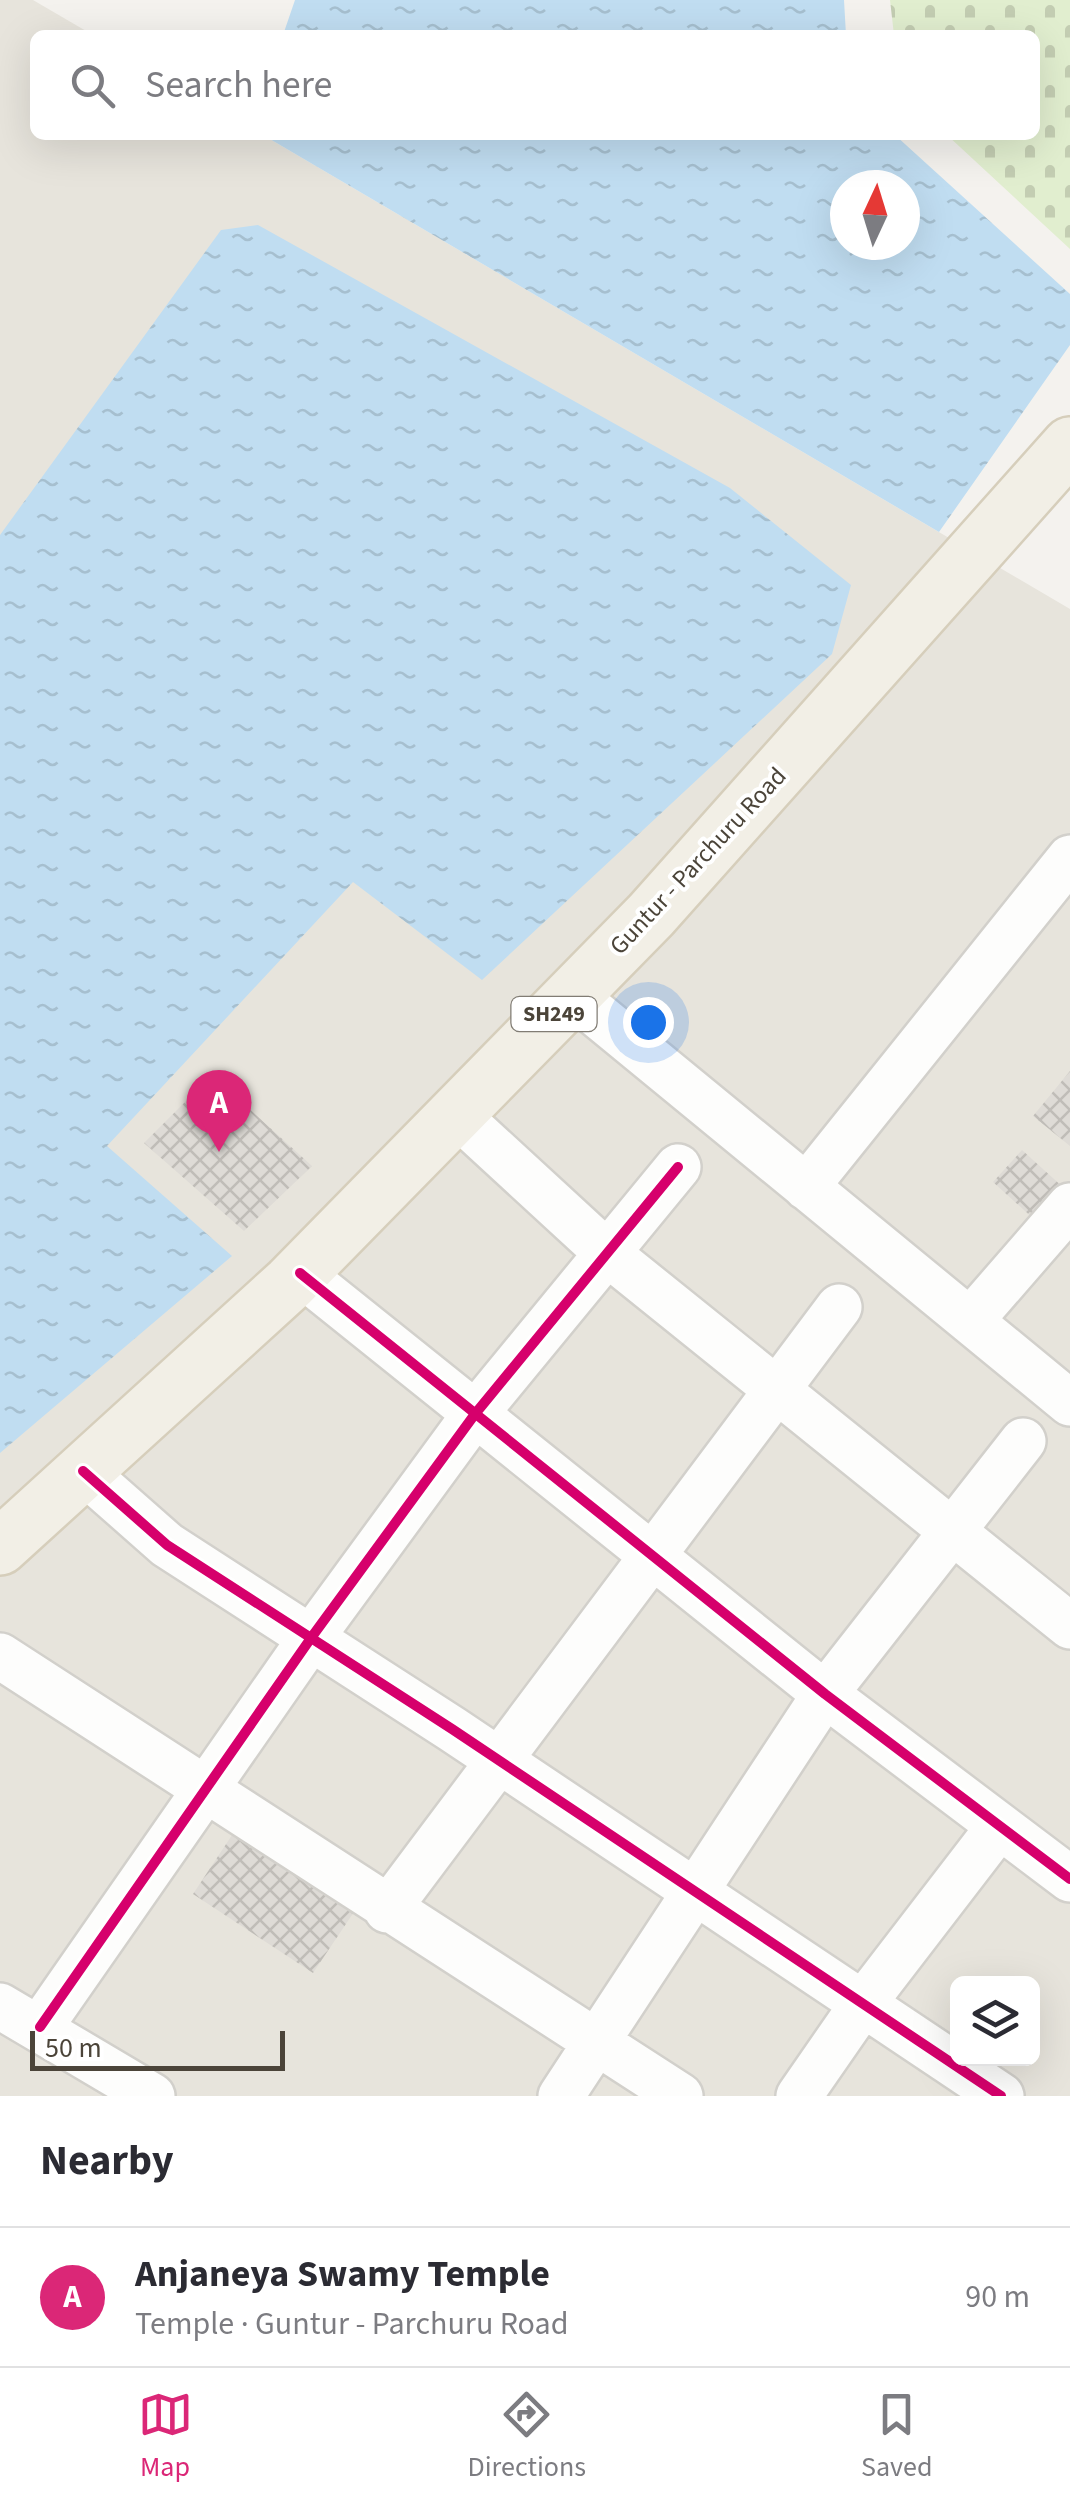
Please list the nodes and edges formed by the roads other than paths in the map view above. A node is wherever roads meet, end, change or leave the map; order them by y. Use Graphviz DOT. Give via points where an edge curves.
graph roads {
  1 [pos="1070,445"];
  2 [pos="1070,858"];
  3 [pos="573,995"];
  4 [pos="456,1114"];
  5 [pos="678,1167"];
  6 [pos="806,1187"];
  7 [pos="1070,1206"];
  8 [pos="606,1253"];
  9 [pos="300,1273"];
  10 [pos="839,1307"];
  11 [pos="970,1322"];
  12 [pos="782,1390"];
  13 [pos="1070,1403"];
  14 [pos="475,1414"];
  15 [pos="1023,1441"];
  16 [pos="83,1471"];
  17 [pos="953,1532"];
  18 [pos="0,1547"];
  19 [pos="654,1555"];
  20 [pos="1070,1626"];
  21 [pos="311,1638"];
  22 [pos="0,1656"];
  23 [pos="825,1694"];
  24 [pos="496,1760"];
  25 [pos="205,1790"];
  26 [pos="998,1828"];
  27 [pos="1070,1879"];
  28 [pos="695,1895"];
  29 [pos="387,1910"];
  30 [pos="862,2005"];
  31 [pos="0,2006"];
  32 [pos="40,2027"];
  33 [pos="598,2044"];
  34 [pos="152,2096"];
  35 [pos="561,2096"];
  36 [pos="680,2096"];
  37 [pos="799,2096"];
  38 [pos="1001,2096"];
  1 -- 3 [label="main road, Guntur - Parchuru Road / SH249"];
  2 -- 6 [label="street"];
  3 -- 4 [label="main road, Guntur - Parchuru Road / SH249"];
  3 -- 6 [label="street"];
  4 -- 8 [label="street"];
  4 -- 9 [label="main road, Guntur - Parchuru Road / SH249"];
  5 -- 8 [label="street"];
  6 -- 11 [label="street"];
  7 -- 11 [label="street"];
  8 -- 12 [label="street"];
  8 -- 14 [label="street"];
  9 -- 14 [label="street"];
  9 -- 16 [label="main road, Guntur - Parchuru Road / SH249"];
  10 -- 12 [label="street"];
  11 -- 13 [label="street"];
  12 -- 17 [label="street"];
  12 -- 19 [label="street"];
  14 -- 19 [label="street"];
  14 -- 21 [label="street"];
  15 -- 17 [label="street"];
  16 -- 18 [label="main road, Guntur - Parchuru Road / SH249"];
  16 -- 21 [label="street" via="167,1545"];
  17 -- 20 [label="street"];
  17 -- 23 [label="street"];
  19 -- 23 [label="street"];
  19 -- 24 [label="street"];
  21 -- 24 [label="street"];
  21 -- 25 [label="street"];
  22 -- 25 [label="street"];
  23 -- 26 [label="street"];
  23 -- 28 [label="street"];
  24 -- 28 [label="street"];
  24 -- 29 [label="street"];
  25 -- 29 [label="street"];
  25 -- 32 [label="street"];
  26 -- 27 [label="street"];
  26 -- 30 [label="street"];
  28 -- 30 [label="street"];
  28 -- 33 [label="street"];
  29 -- 33 [label="street"];
  30 -- 37 [label="street"];
  30 -- 38 [label="street"];
  31 -- 32 [label="street"];
  32 -- 34 [label="street"];
  33 -- 35 [label="street"];
  33 -- 36 [label="street"];
}
